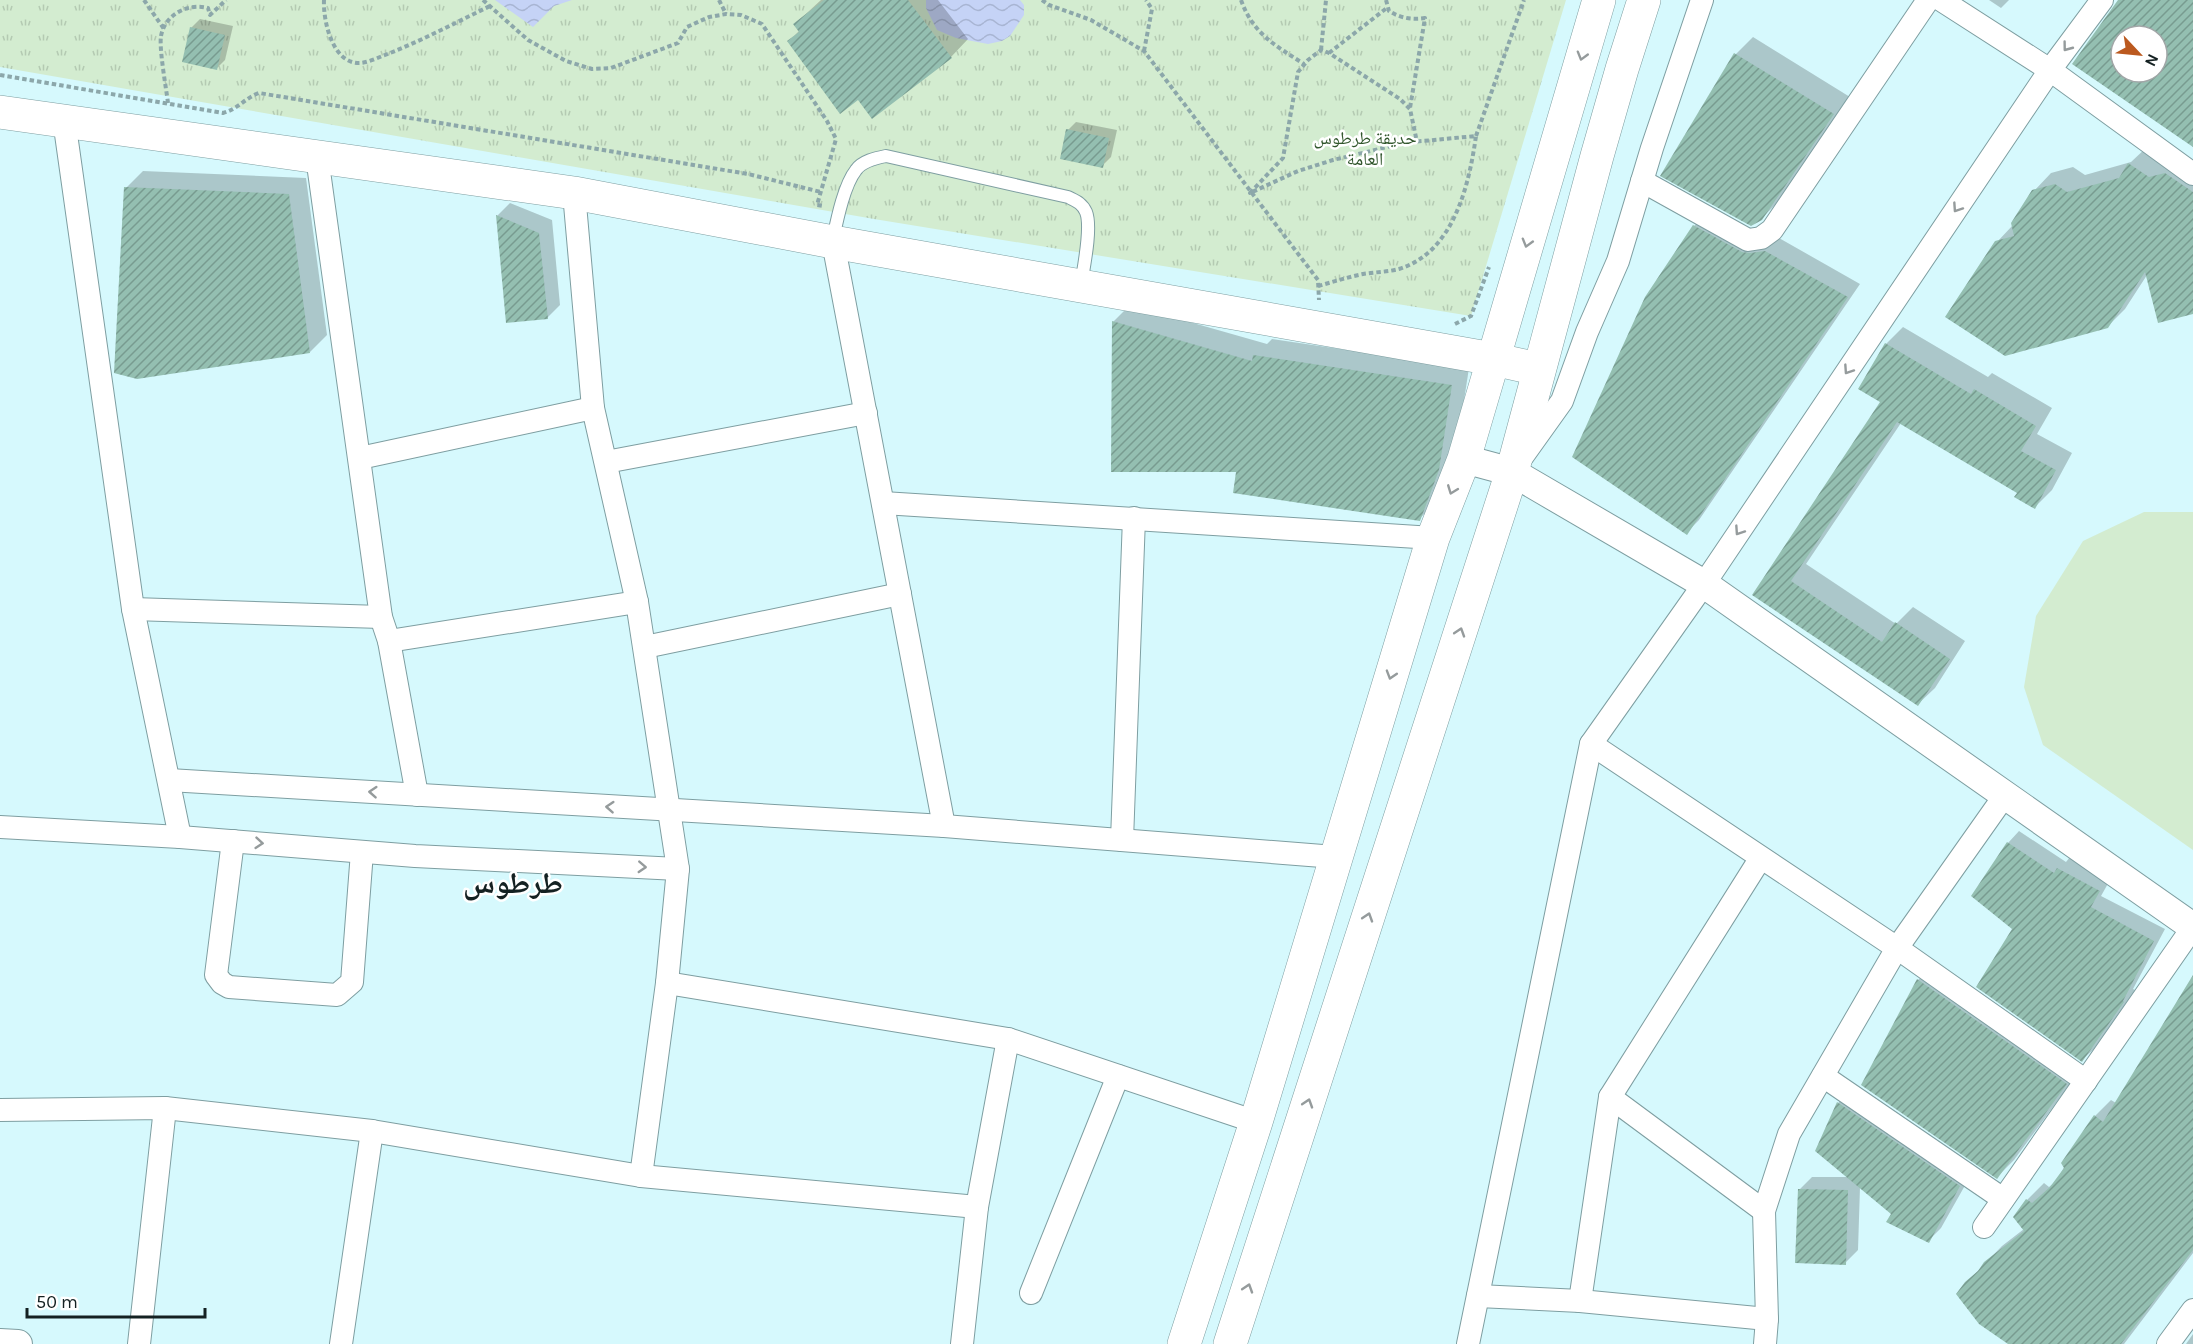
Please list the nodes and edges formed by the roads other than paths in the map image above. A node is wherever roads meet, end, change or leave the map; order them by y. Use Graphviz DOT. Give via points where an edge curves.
graph roads {
  1 [pos="1599,0"];
  2 [pos="1644,0"];
  3 [pos="1702,0"];
  4 [pos="1928,0"];
  5 [pos="1941,0"];
  6 [pos="2102,0"];
  7 [pos="2050,70"];
  8 [pos="0,112"];
  9 [pos="64,120"];
  10 [pos="317,156"];
  11 [pos="2193,174"];
  12 [pos="1642,181"];
  13 [pos="574,193"];
  14 [pos="833,242"];
  15 [pos="1081,285"];
  16 [pos="1493,359"];
  17 [pos="1538,369"];
  18 [pos="593,408"];
  19 [pos="866,413"];
  20 [pos="360,458"];
  21 [pos="1464,459"];
  22 [pos="606,462"];
  23 [pos="1512,472"];
  24 [pos="883,503"];
  25 [pos="1134,518"];
  26 [pos="1433,538"];
  27 [pos="1704,584"];
  28 [pos="900,594"];
  29 [pos="637,602"];
  30 [pos="133,609"];
  31 [pos="381,617"];
  32 [pos="389,642"];
  33 [pos="645,647"];
  34 [pos="1591,744"];
  35 [pos="169,780"];
  36 [pos="417,795"];
  37 [pos="2005,795"];
  38 [pos="668,810"];
  39 [pos="944,826"];
  40 [pos="0,827"];
  41 [pos="180,837"];
  42 [pos="1122,840"];
  43 [pos="233,841"];
  44 [pos="362,852"];
  45 [pos="1335,857"];
  46 [pos="1760,859"];
  47 [pos="678,869"];
  48 [pos="2193,927"];
  49 [pos="1897,948"];
  50 [pos="667,983"];
  51 [pos="1008,1039"];
  52 [pos="1118,1076"];
  53 [pos="1823,1076"];
  54 [pos="2086,1081"];
  55 [pos="1610,1097"];
  56 [pos="165,1108"];
  57 [pos="0,1110"];
  58 [pos="1256,1122"];
  59 [pos="372,1131"];
  60 [pos="641,1176"];
  61 [pos="2003,1199"];
  62 [pos="977,1207"];
  63 [pos="1764,1211"];
  64 [pos="1984,1227"];
  65 [pos="1031,1293"];
  66 [pos="1478,1296"];
  67 [pos="1581,1301"];
  68 [pos="2193,1310"];
  69 [pos="1767,1319"];
  70 [pos="0,1343"];
  71 [pos="18,1344"];
  72 [pos="139,1344"];
  73 [pos="340,1344"];
  74 [pos="962,1344"];
  75 [pos="1184,1344"];
  76 [pos="1230,1344"];
  77 [pos="1468,1344"];
  78 [pos="1765,1344"];
  79 [pos="2168,1344"];
  1 -- 16 [label="main road, one-way"];
  2 -- 17 [label="main road"];
  3 -- 12 [label="street"];
  4 -- 12 [label="street" via="1772,230 1761,238 1748,240"];
  5 -- 7 [label="street"];
  6 -- 7 [label="street, one-way"];
  7 -- 11 [label="street"];
  7 -- 27 [label="street, one-way"];
  8 -- 9 [label="main road"];
  9 -- 10 [label="main road"];
  9 -- 30 [label="street"];
  10 -- 13 [label="main road"];
  10 -- 20 [label="street"];
  12 -- 23 [label="street" via="1618,261 1562,401"];
  13 -- 14 [label="main road"];
  13 -- 18 [label="street"];
  14 -- 15 [label="main road"];
  14 -- 15 [label="lane" via="839,210 856,169 886,156 1080,202 1087,214"];
  14 -- 19 [label="street"];
  15 -- 16 [label="main road"];
  16 -- 17 [label="main road"];
  16 -- 21 [label="main road"];
  17 -- 23 [label="main road"];
  18 -- 20 [label="street"];
  18 -- 22 [label="street"];
  19 -- 22 [label="street"];
  19 -- 24 [label="street"];
  20 -- 31 [label="street"];
  21 -- 23 [label="street"];
  21 -- 26 [label="main road, one-way"];
  22 -- 29 [label="street"];
  23 -- 27 [label="street"];
  76 -- 23 [label="main road, one-way"];
  24 -- 25 [label="street"];
  24 -- 28 [label="street"];
  25 -- 26 [label="street"];
  25 -- 42 [label="street"];
  26 -- 45 [label="main road, one-way"];
  27 -- 34 [label="street"];
  27 -- 37 [label="street"];
  28 -- 33 [label="street"];
  28 -- 39 [label="street"];
  29 -- 32 [label="street"];
  29 -- 33 [label="street"];
  30 -- 31 [label="street"];
  30 -- 35 [label="street"];
  31 -- 32 [label="street"];
  32 -- 36 [label="street"];
  33 -- 38 [label="street"];
  34 -- 46 [label="street"];
  34 -- 66 [label="street"];
  36 -- 35 [label="street, one-way"];
  35 -- 41 [label="street"];
  38 -- 36 [label="street, one-way"];
  37 -- 48 [label="street"];
  37 -- 49 [label="street"];
  38 -- 39 [label="street"];
  38 -- 47 [label="street"];
  39 -- 42 [label="street"];
  40 -- 41 [label="street"];
  41 -- 43 [label="street"];
  42 -- 45 [label="street"];
  43 -- 44 [label="street, one-way"];
  43 -- 44 [label="street" via="216,975 229,987 337,994 346,989 352,982"];
  44 -- 47 [label="street, one-way"];
  45 -- 58 [label="main road"];
  46 -- 49 [label="street"];
  46 -- 55 [label="street"];
  47 -- 50 [label="street"];
  48 -- 54 [label="street"];
  49 -- 53 [label="street"];
  49 -- 54 [label="street"];
  50 -- 51 [label="street"];
  50 -- 60 [label="street"];
  51 -- 52 [label="street"];
  51 -- 62 [label="street"];
  52 -- 58 [label="street"];
  52 -- 65 [label="street"];
  53 -- 61 [label="street"];
  53 -- 63 [label="street" via="1789,1134"];
  54 -- 61 [label="street"];
  55 -- 63 [label="street"];
  55 -- 67 [label="street"];
  56 -- 57 [label="street"];
  56 -- 59 [label="street"];
  56 -- 72 [label="street"];
  58 -- 75 [label="main road"];
  59 -- 60 [label="street"];
  59 -- 73 [label="street"];
  60 -- 62 [label="street"];
  61 -- 64 [label="street"];
  62 -- 74 [label="street"];
  63 -- 69 [label="street"];
  66 -- 67 [label="street"];
  66 -- 77 [label="street"];
  67 -- 69 [label="street"];
  68 -- 79 [label="street"];
  69 -- 78 [label="street"];
  70 -- 71 [label="street"];
}
